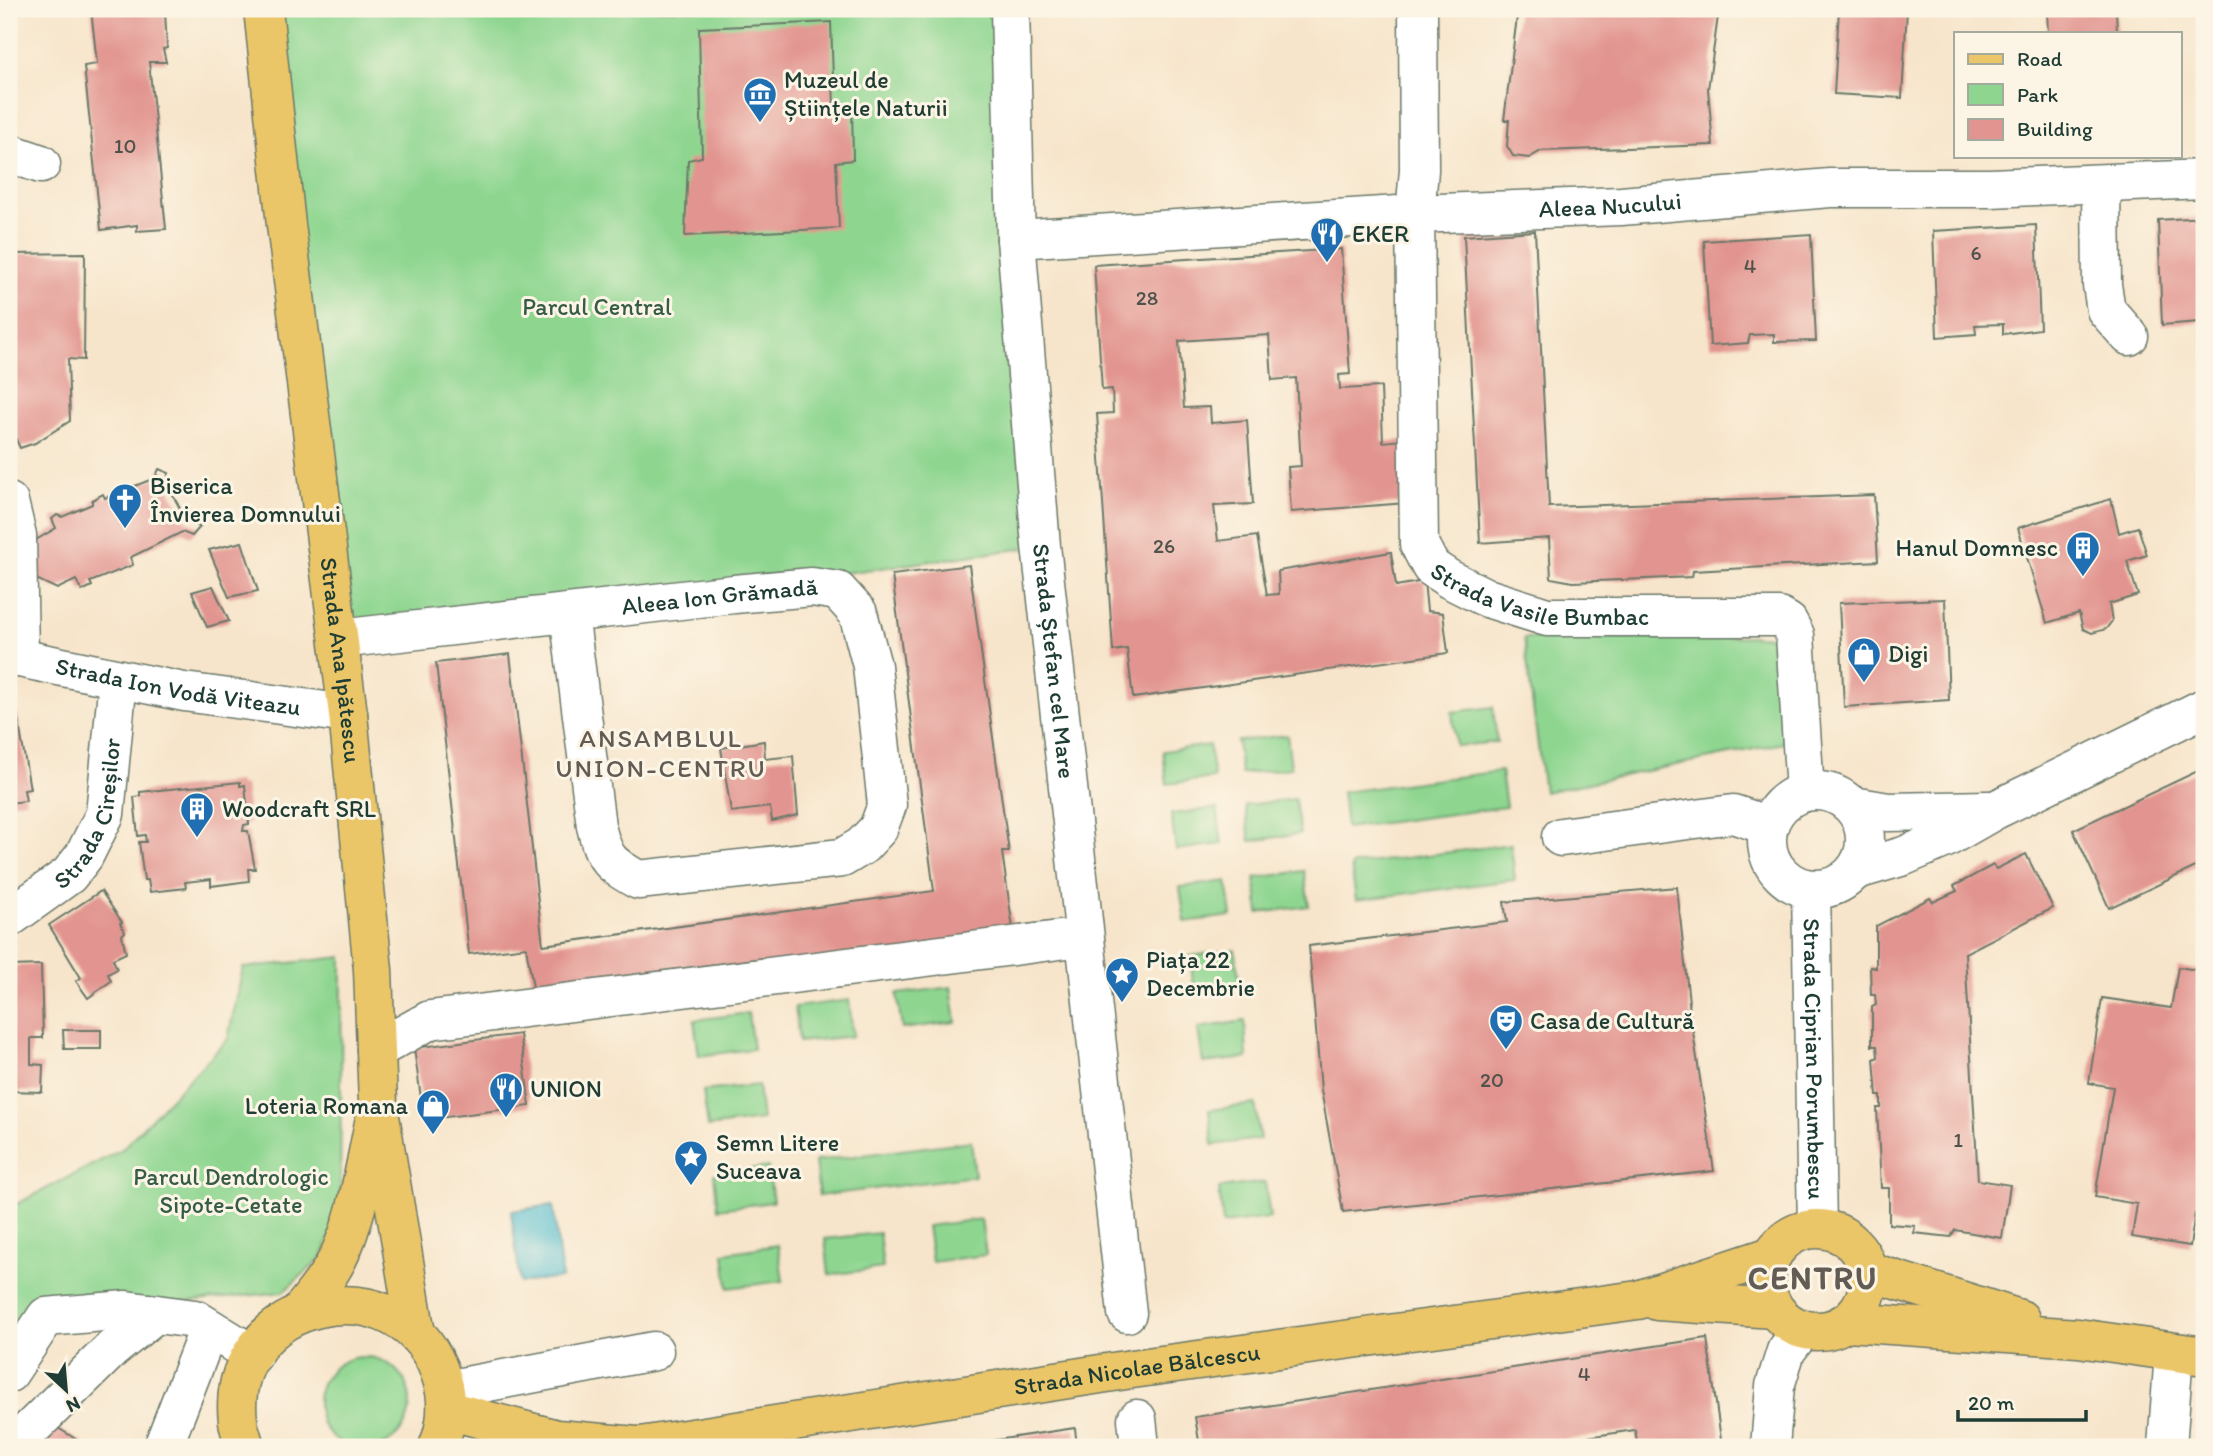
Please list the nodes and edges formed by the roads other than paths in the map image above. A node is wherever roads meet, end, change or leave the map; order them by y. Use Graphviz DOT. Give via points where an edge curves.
graph roads {
  1 [pos="263,9"];
  2 [pos="1010,9"];
  3 [pos="1418,9"];
  4 [pos="2204,179"];
  5 [pos="2101,184"];
  6 [pos="1415,214"];
  7 [pos="1017,239"];
  8 [pos="2129,336"];
  9 [pos="9,502"];
  10 [pos="569,613"];
  11 [pos="339,639"];
  12 [pos="14,657"];
  13 [pos="118,679"];
  14 [pos="2204,708"];
  15 [pos="348,713"];
  16 [pos="1805,792"];
  17 [pos="1853,806"];
  18 [pos="1995,810"];
  19 [pos="1769,826"];
  20 [pos="1561,837"];
  21 [pos="1856,870"];
  22 [pos="1811,889"];
  23 [pos="9,919"];
  24 [pos="1083,937"];
  25 [pos="376,1050"];
  26 [pos="378,1104"];
  27 [pos="1817,1228"];
  28 [pos="1771,1256"];
  29 [pos="1868,1271"];
  30 [pos="1638,1300"];
  31 [pos="299,1313"];
  32 [pos="1128,1313"];
  33 [pos="155,1314"];
  34 [pos="1788,1319"];
  35 [pos="1847,1322"];
  36 [pos="209,1328"];
  37 [pos="416,1334"];
  38 [pos="2078,1338"];
  39 [pos="654,1351"];
  40 [pos="253,1355"];
  41 [pos="2189,1355"];
  42 [pos="9,1373"];
  43 [pos="446,1400"];
  44 [pos="235,1439"];
  45 [pos="12,1447"];
  46 [pos="163,1447"];
  47 [pos="438,1447"];
  48 [pos="635,1447"];
  49 [pos="1770,1447"];
  50 [pos="2167,1447"];
  1 -- 11 [label="main road, Strada Ana Ipătescu"];
  2 -- 7 [label="street, Strada Ștefan cel Mare"];
  3 -- 6 [label="street, Strada Vasile Bumbac"];
  4 -- 5 [label="street, Aleea Nucului"];
  5 -- 6 [label="street, Aleea Nucului" via="1830,188 1621,206"];
  5 -- 8 [label="street" via="2106,310"];
  6 -- 7 [label="street, Aleea Nucului"];
  6 -- 16 [label="street, Strada Vasile Bumbac" via="1419,544 1431,567 1487,598 1547,617 1779,617 1788,622 1794,635"];
  7 -- 24 [label="street, Strada Ștefan cel Mare" via="1041,546"];
  9 -- 12 [label="street" via="17,535"];
  10 -- 10 [label="street, Aleea Ion Grămadă" via="596,826 603,854 622,871 638,880 842,858 878,829 887,805 872,666 858,613 838,591 812,587"];
  10 -- 11 [label="street, Aleea Ion Grămadă"];
  11 -- 15 [label="main road, Strada Ana Ipătescu"];
  12 -- 13 [label="street, Strada Ion Vodă Viteazu"];
  13 -- 15 [label="street, Strada Ion Vodă Viteazu"];
  13 -- 23 [label="street, Strada Cireșilor" via="105,814 69,875"];
  14 -- 18 [label="street"];
  15 -- 25 [label="main road, Strada Ana Ipătescu" via="373,970"];
  16 -- 17 [label="street" via="1839,796"];
  16 -- 19 [label="street" via="1777,810"];
  17 -- 18 [label="street" via="1888,812"];
  17 -- 21 [label="street" via="1866,838"];
  18 -- 21 [label="street" via="1946,838"];
  19 -- 20 [label="street" via="1733,814"];
  19 -- 22 [label="street" via="1767,843 1780,874"];
  21 -- 22 [label="street" via="1828,888"];
  22 -- 27 [label="street, Strada Ciprian Porumbescu"];
  24 -- 25 [label="street" via="430,1020"];
  24 -- 32 [label="street, Strada Ștefan cel Mare"];
  25 -- 26 [label="main road, Strada Ana Ipătescu"];
  26 -- 31 [label="main road, Strada Ana Ipătescu" via="345,1242 323,1283"];
  26 -- 37 [label="main road, Strada Ana Ipătescu"];
  27 -- 28 [label="main road" via="1790,1236"];
  27 -- 29 [label="main road" via="1844,1235 1856,1245"];
  28 -- 30 [label="main road, Strada Nicolae Bălcescu"];
  28 -- 34 [label="main road" via="1765,1283"];
  29 -- 35 [label="main road" via="1865,1300"];
  29 -- 38 [label="main road"];
  30 -- 34 [label="main road, Strada Nicolae Bălcescu"];
  30 -- 48 [label="main road, Strada Nicolae Bălcescu" via="1132,1369"];
  31 -- 37 [label="main road" via="330,1305 361,1305 391,1316"];
  31 -- 40 [label="main road" via="277,1327"];
  33 -- 36 [label="street" via="195,1319"];
  33 -- 42 [label="street" via="127,1310 46,1317"];
  33 -- 45 [label="street" via="112,1349"];
  34 -- 35 [label="main road" via="1818,1332"];
  34 -- 49 [label="street" via="1786,1351 1775,1386"];
  35 -- 38 [label="main road"];
  36 -- 40 [label="street"];
  36 -- 46 [label="street"];
  37 -- 43 [label="main road" via="439,1370"];
  38 -- 41 [label="main road"];
  39 -- 43 [label="street"];
  40 -- 44 [label="main road" via="238,1395"];
  41 -- 50 [label="street"];
  43 -- 47 [label="main road"];
  43 -- 48 [label="main road, Strada Nicolae Bălcescu" via="556,1439"];
}
